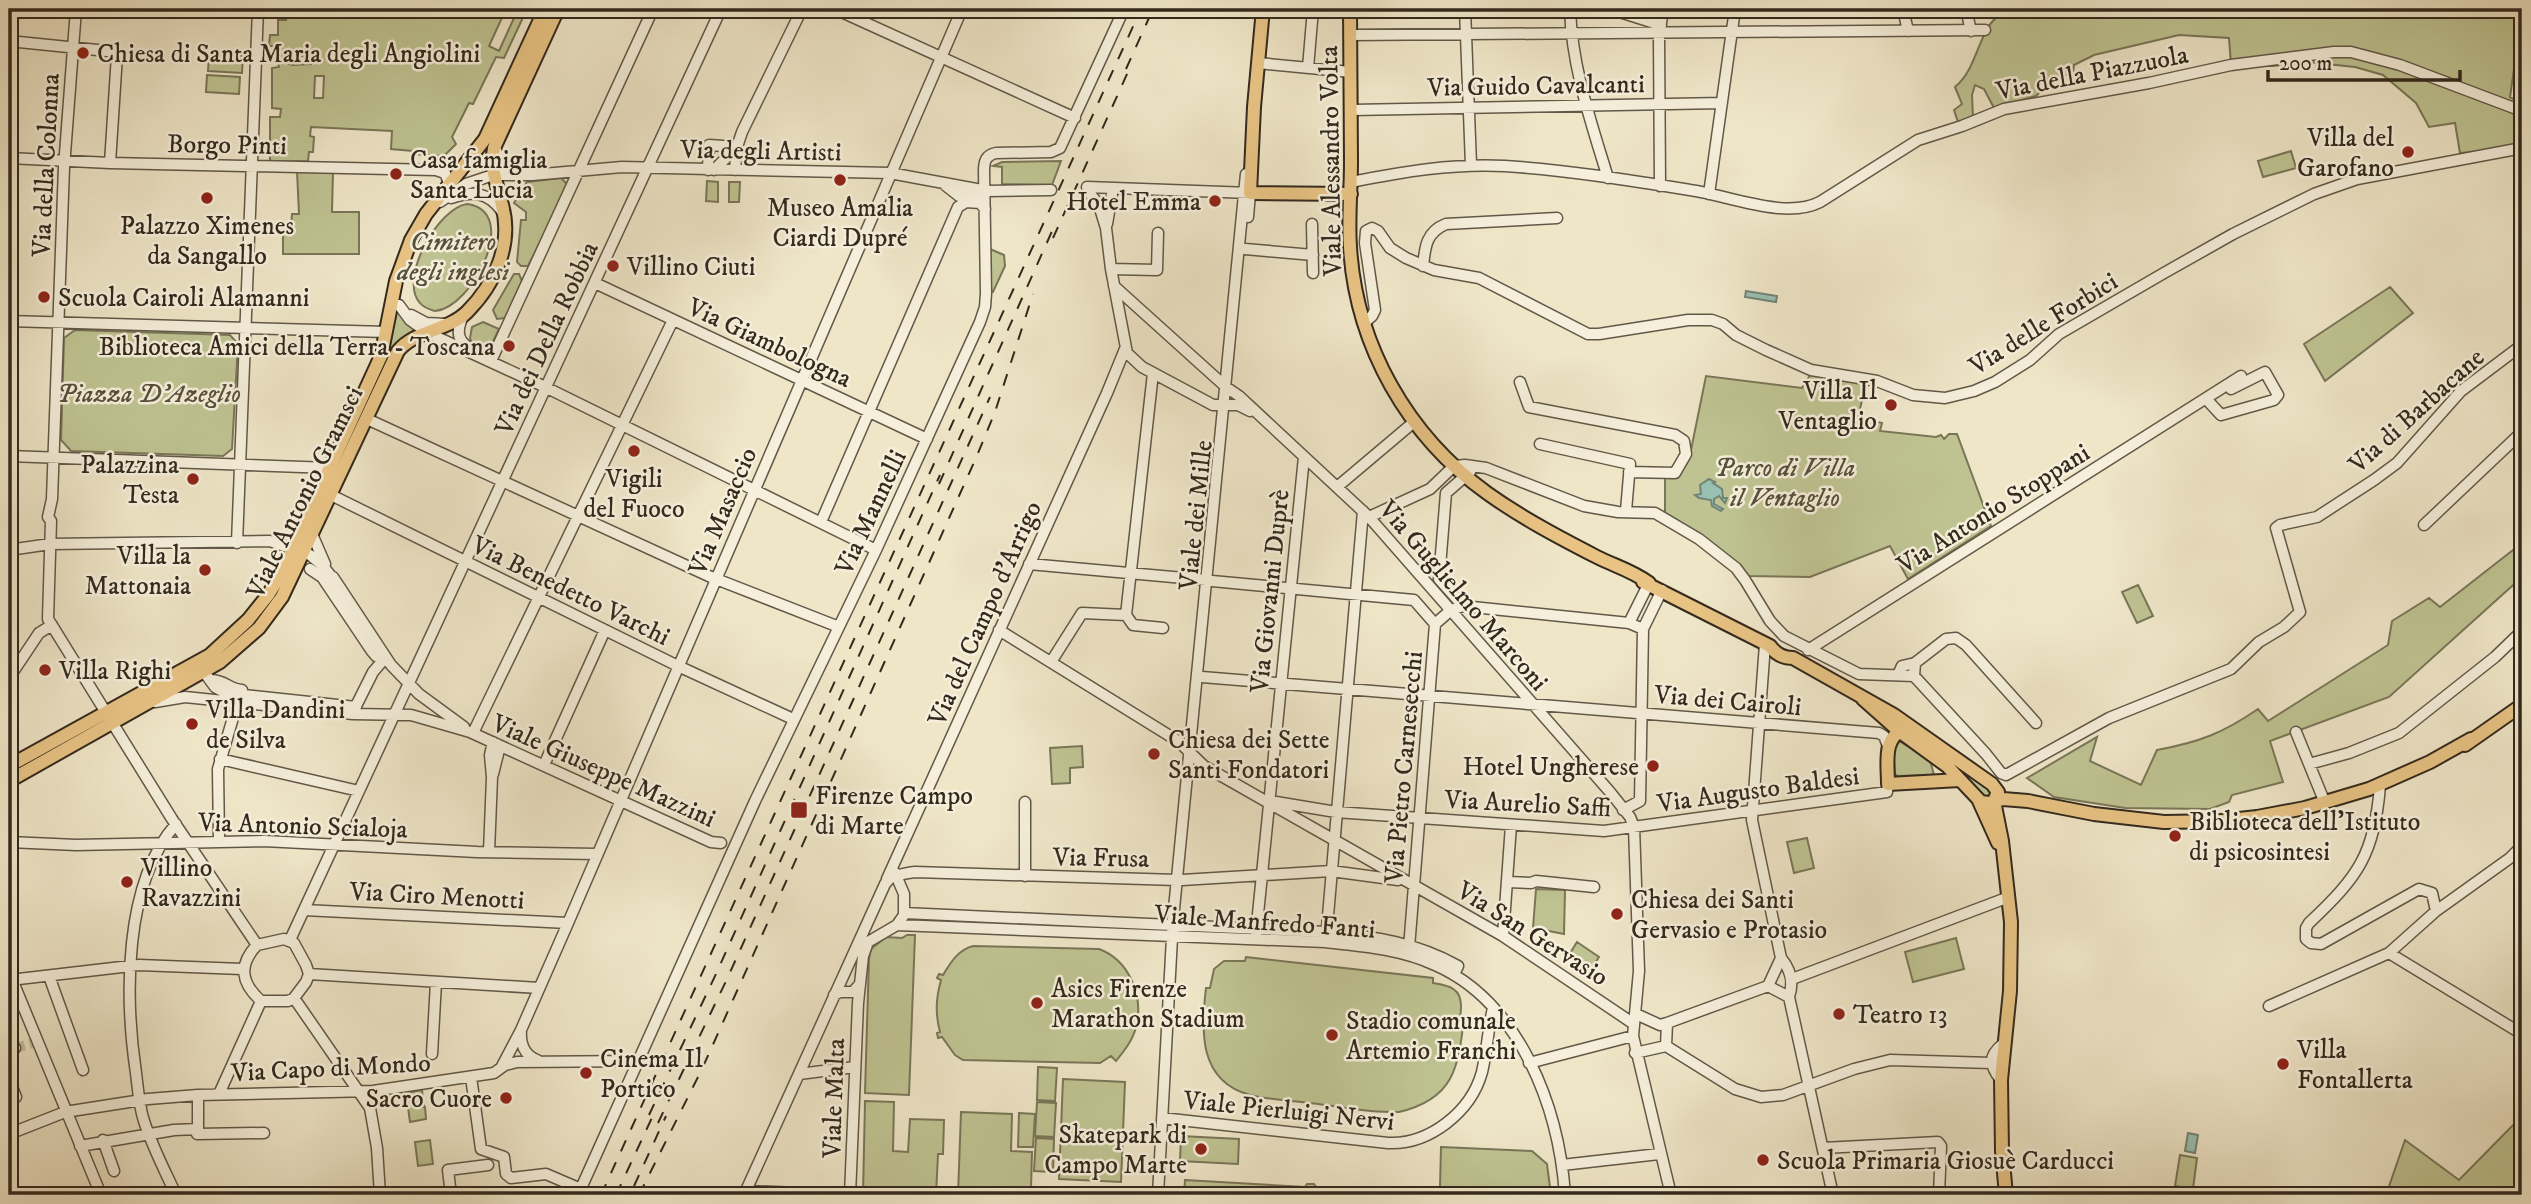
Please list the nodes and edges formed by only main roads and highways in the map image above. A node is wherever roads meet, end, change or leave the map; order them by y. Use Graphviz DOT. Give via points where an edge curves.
graph roads {
  1 [pos="545,9"];
  2 [pos="558,9"];
  3 [pos="1264,9"];
  4 [pos="1350,9"];
  5 [pos="1351,188"];
  6 [pos="299,550"];
  7 [pos="2522,705"];
  8 [pos="1881,711"];
  9 [pos="109,719"];
  10 [pos="1914,729"];
  11 [pos="1899,731"];
  12 [pos="9,766"];
  13 [pos="1960,780"];
  14 [pos="9,781"];
  15 [pos="1992,785"];
  16 [pos="1979,801"];
  17 [pos="1994,801"];
  18 [pos="2028,801"];
  19 [pos="2003,856"];
  20 [pos="2006,1195"];
  1 -- 6 [label="main road, Viale Antonio Gramsci" via="480,147 446,177 411,240 378,363"];
  2 -- 6 [label="main road, Viale Antonio Gramsci" via="495,146 493,175 504,214 505,238 498,264 479,299 463,316 409,341 396,354 313,534"];
  3 -- 5 [label="main road, Viale dei Mille" via="1247,193"];
  4 -- 5 [label="main road, Viale Alessandro Volta"];
  5 -- 8 [label="main road, Viale Alessandro Volta" via="1352,269 1364,323 1383,372 1413,422 1459,471 1526,518 1623,573 1777,646"];
  6 -- 9 [label="main road, Viale Antonio Gramsci" via="268,596 229,640"];
  6 -- 9 [label="main road, Viale Antonio Gramsci" via="282,597 267,618 207,676"];
  7 -- 18 [label="main road" via="2449,752 2374,787 2340,801 2284,813 2187,822 2106,816"];
  8 -- 10 [label="main road"];
  8 -- 11 [label="main road"];
  9 -- 12 [label="main road, Viale Antonio Gramsci"];
  9 -- 14 [label="main road, Viale Antonio Gramsci"];
  10 -- 11 [label="main road"];
  10 -- 15 [label="main road"];
  11 -- 13 [label="main road"];
  11 -- 13 [label="main road" via="1888,746 1888,788"];
  13 -- 16 [label="main road"];
  15 -- 17 [label="main road" via="1998,792"];
  15 -- 18 [label="main road"];
  16 -- 17 [label="main road"];
  16 -- 19 [label="main road"];
  17 -- 18 [label="main road"];
  17 -- 19 [label="main road"];
  19 -- 20 [label="main road" via="2012,960 2001,1080"];
}
